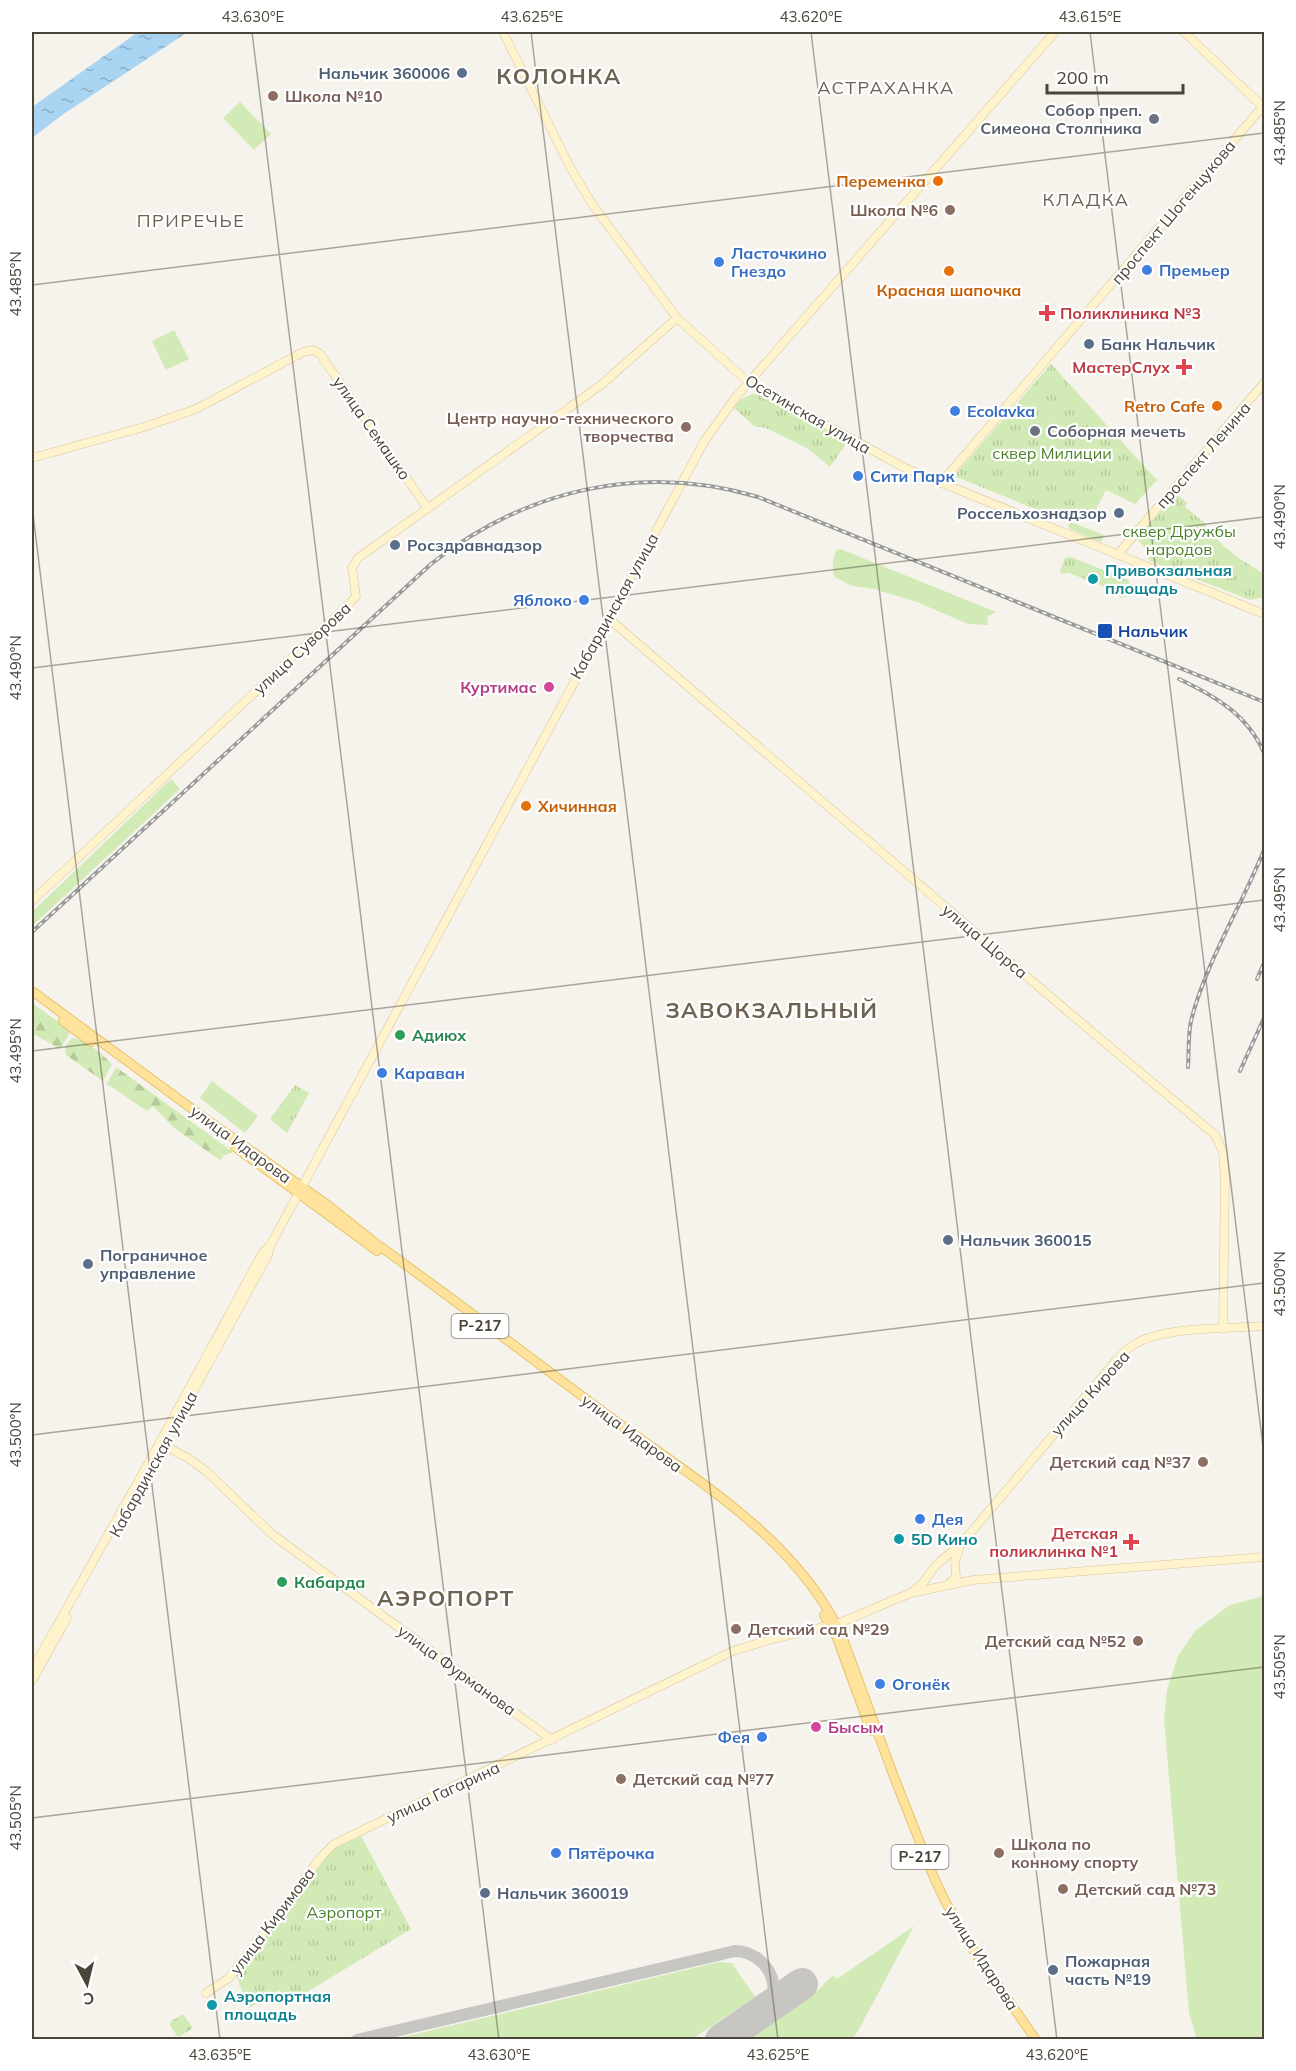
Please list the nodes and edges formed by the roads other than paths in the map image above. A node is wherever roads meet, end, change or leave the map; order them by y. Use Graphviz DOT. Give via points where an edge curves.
graph roads {
  1 [pos="503,32"];
  2 [pos="1055,32"];
  3 [pos="1184,32"];
  4 [pos="1264,106"];
  5 [pos="677,318"];
  6 [pos="748,382"];
  7 [pos="1264,383"];
  8 [pos="32,458"];
  9 [pos="941,483"];
  10 [pos="428,509"];
  11 [pos="1118,554"];
  12 [pos="1264,614"];
  13 [pos="608,618"];
  14 [pos="32,902"];
  15 [pos="32,991"];
  16 [pos="32,998"];
  17 [pos="299,1190"];
  18 [pos="1264,1326"];
  19 [pos="1223,1329"];
  20 [pos="162,1444"];
  21 [pos="961,1544"];
  22 [pos="1264,1557"];
  23 [pos="939,1562"];
  24 [pos="955,1569"];
  25 [pos="932,1571"];
  26 [pos="973,1580"];
  27 [pos="945,1586"];
  28 [pos="910,1593"];
  29 [pos="834,1625"];
  30 [pos="32,1670"];
  31 [pos="32,1681"];
  32 [pos="552,1740"];
  33 [pos="334,1844"];
  34 [pos="206,1993"];
  35 [pos="1029,2040"];
  36 [pos="1036,2040"];
  1 -- 5 [label="main road, Осетинская улица" via="592,204"];
  2 -- 6 [label="main road, Кабардинская улица"];
  3 -- 4 [label="main road"];
  4 -- 9 [label="main road, проспект Шогенцукова"];
  5 -- 6 [label="main road, Осетинская улица"];
  5 -- 10 [label="main road, улица Суворова" via="610,379"];
  6 -- 9 [label="main road, Осетинская улица" via="887,460"];
  6 -- 13 [label="main road, Кабардинская улица" via="705,440"];
  7 -- 11 [label="main road, проспект Ленина"];
  8 -- 10 [label="main road, улица Семашко" via="196,409 303,352 314,350"];
  9 -- 11 [label="main road, Осетинская улица"];
  10 -- 14 [label="main road, улица Суворова" via="358,558 352,568 355,598"];
  11 -- 12 [label="main road, Осетинская улица"];
  13 -- 17 [label="main road, Кабардинская улица"];
  13 -- 19 [label="main road, улица Щорса" via="1215,1136 1223,1152 1225,1178"];
  15 -- 17 [label="main road, улица Идарова / Р-217"];
  16 -- 17 [label="main road, улица Идарова / Р-217"];
  17 -- 20 [label="main road, Кабардинская улица" via="268,1255"];
  17 -- 29 [label="main road, улица Идарова / Р-217" via="756,1533 794,1570"];
  17 -- 29 [label="main road, улица Идарова / Р-217" via="751,1522 801,1570"];
  18 -- 19 [label="main road, улица Кирова"];
  19 -- 21 [label="main road, улица Кирова" via="1160,1335 1130,1347"];
  20 -- 30 [label="main road, Кабардинская улица"];
  20 -- 31 [label="main road, Кабардинская улица"];
  20 -- 32 [label="main road, улица Фурманова" via="206,1471 273,1535"];
  21 -- 23 [label="main road, улица Кирова"];
  21 -- 24 [label="main road"];
  22 -- 26 [label="main road"];
  23 -- 24 [label="main road" via="948,1562"];
  23 -- 25 [label="main road"];
  24 -- 26 [label="main road"];
  24 -- 27 [label="main road" via="955,1580"];
  25 -- 27 [label="main road" via="934,1582"];
  25 -- 28 [label="main road"];
  26 -- 27 [label="main road"];
  27 -- 28 [label="main road"];
  28 -- 29 [label="main road, улица Гагарина"];
  29 -- 32 [label="main road, улица Гагарина" via="733,1651"];
  29 -- 35 [label="main road, улица Идарова / Р-217" via="929,1881 952,1925"];
  29 -- 36 [label="main road, улица Идарова / Р-217" via="940,1890 963,1934"];
  32 -- 33 [label="main road, улица Гагарина"];
  33 -- 34 [label="main road, улица Киримова" via="229,1978"];
}
